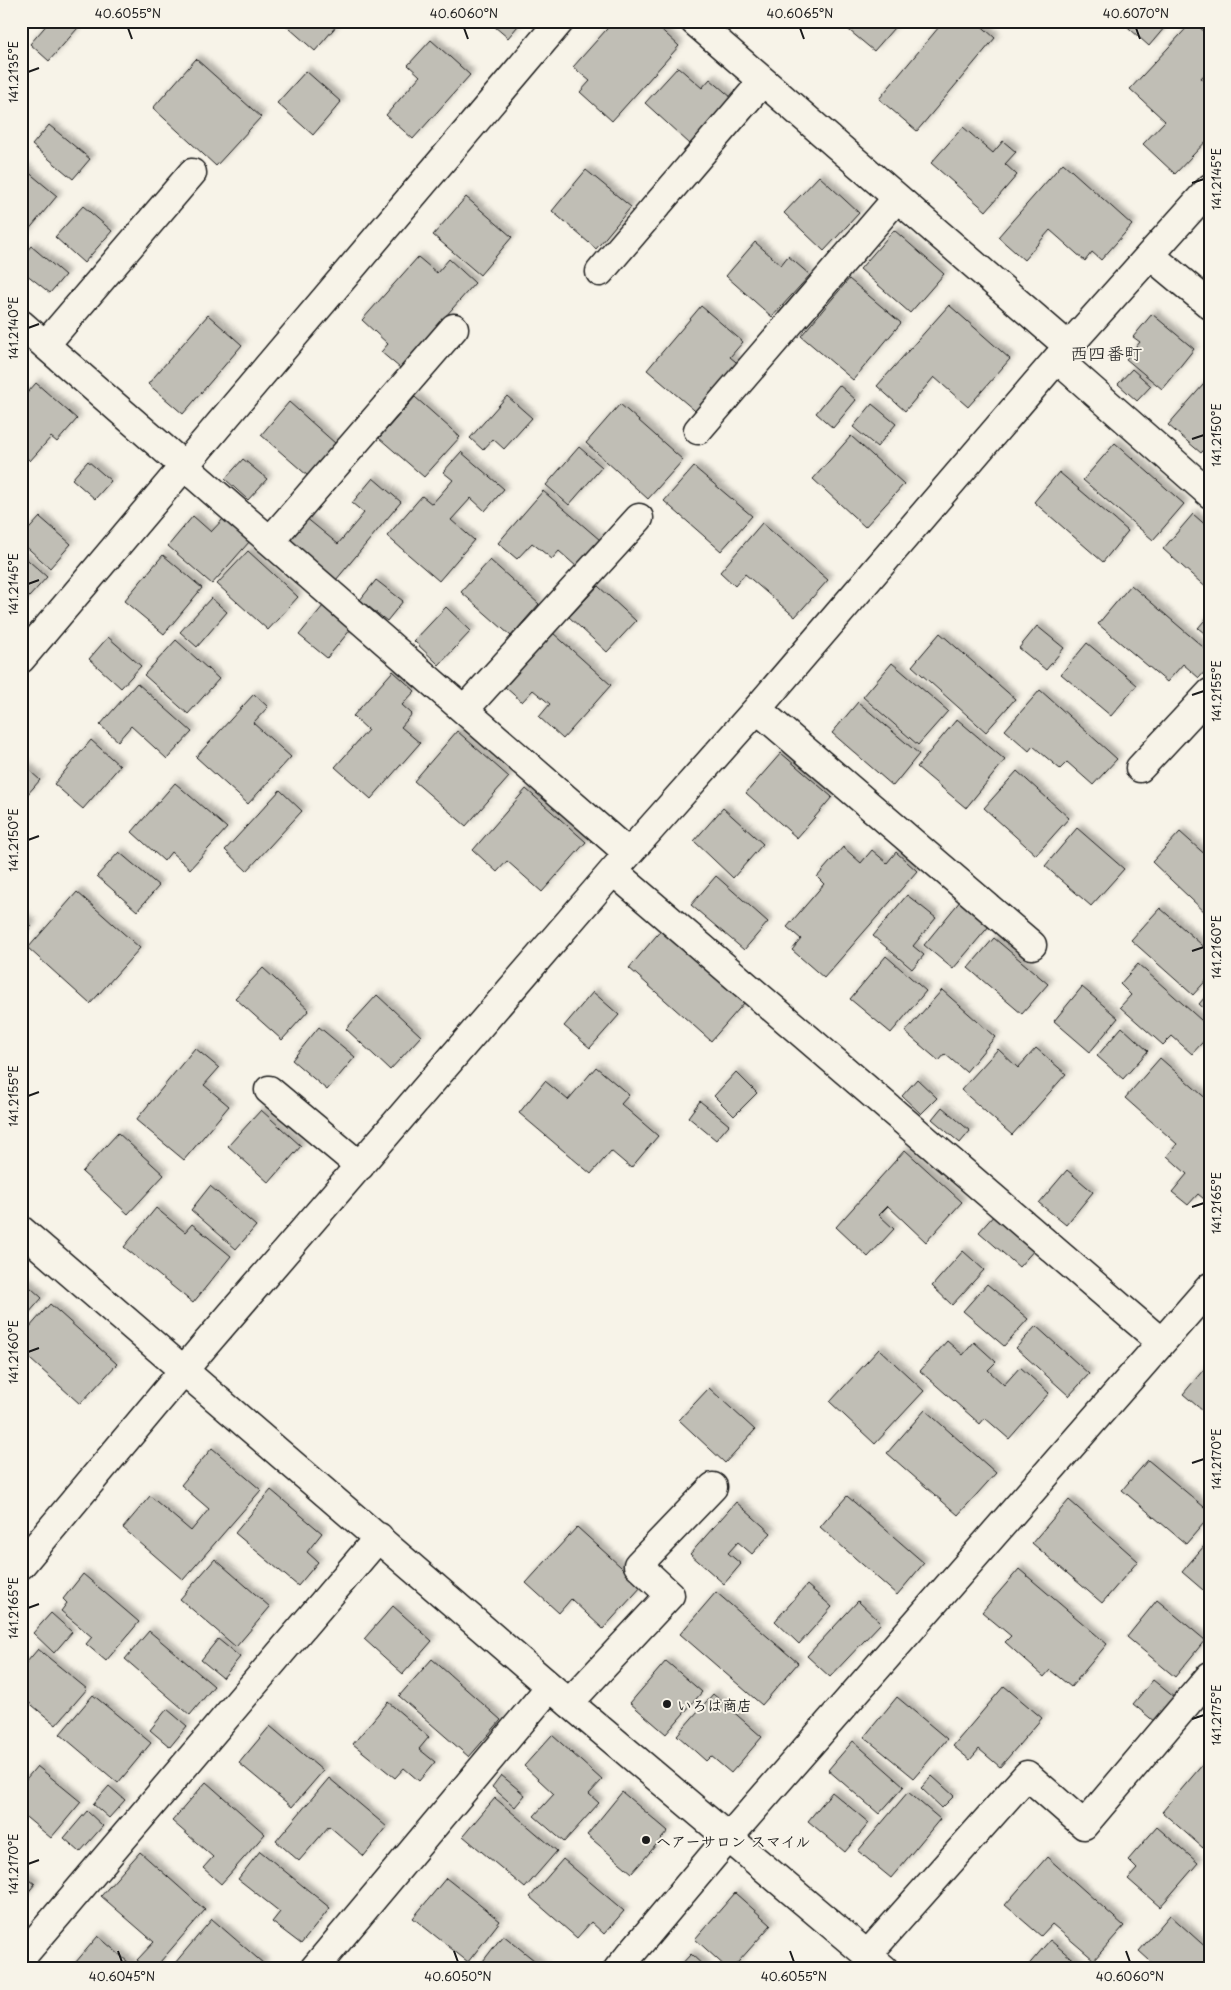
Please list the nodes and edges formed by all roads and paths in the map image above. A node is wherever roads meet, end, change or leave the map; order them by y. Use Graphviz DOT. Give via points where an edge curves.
graph roads {
  1 [pos="560,21"];
  2 [pos="694,21"];
  3 [pos="763,81"];
  4 [pos="192,172"];
  5 [pos="1210,188"];
  6 [pos="897,198"];
  7 [pos="1150,255"];
  8 [pos="600,272"];
  9 [pos="1210,305"];
  10 [pos="21,324"];
  11 [pos="454,328"];
  12 [pos="45,344"];
  13 [pos="1063,353"];
  14 [pos="698,430"];
  15 [pos="184,467"];
  16 [pos="1210,494"];
  17 [pos="639,518"];
  18 [pos="270,541"];
  19 [pos="21,659"];
  20 [pos="1210,693"];
  21 [pos="757,709"];
  22 [pos="464,710"];
  23 [pos="1140,768"];
  24 [pos="621,862"];
  25 [pos="1032,945"];
  26 [pos="269,1090"];
  27 [pos="360,1166"];
  28 [pos="21,1230"];
  29 [pos="1210,1288"];
  30 [pos="1162,1342"];
  31 [pos="183,1372"];
  32 [pos="713,1486"];
  33 [pos="379,1537"];
  34 [pos="21,1564"];
  35 [pos="1210,1676"];
  36 [pos="559,1695"];
  37 [pos="728,1838"];
  38 [pos="21,1958"];
  39 [pos="876,1962"];
  40 [pos="314,1969"];
  41 [pos="618,1969"];
  1 -- 15 [label="street"];
  2 -- 3 [label="street"];
  3 -- 6 [label="street"];
  3 -- 8 [label="street"];
  4 -- 12 [label="street"];
  5 -- 7 [label="street"];
  6 -- 13 [label="street"];
  6 -- 14 [label="street"];
  7 -- 9 [label="street"];
  7 -- 13 [label="street"];
  10 -- 12 [label="street"];
  11 -- 18 [label="street"];
  12 -- 15 [label="street"];
  13 -- 16 [label="street"];
  13 -- 21 [label="street"];
  15 -- 18 [label="street"];
  15 -- 19 [label="street"];
  17 -- 22 [label="street"];
  18 -- 22 [label="street"];
  20 -- 23 [label="street"];
  21 -- 24 [label="street"];
  21 -- 25 [label="street"];
  22 -- 24 [label="street"];
  24 -- 27 [label="street"];
  24 -- 30 [label="street"];
  26 -- 27 [label="street"];
  27 -- 31 [label="street"];
  28 -- 31 [label="street"];
  29 -- 30 [label="street"];
  30 -- 37 [label="street"];
  31 -- 33 [label="street"];
  31 -- 34 [label="street"];
  32 -- 36 [label="street" via="638,1565 670,1595"];
  33 -- 36 [label="street"];
  33 -- 38 [label="street"];
  35 -- 39 [label="street" via="1084,1825 1027,1775"];
  36 -- 37 [label="street"];
  36 -- 40 [label="street"];
  37 -- 39 [label="street"];
  37 -- 41 [label="street"];
}
